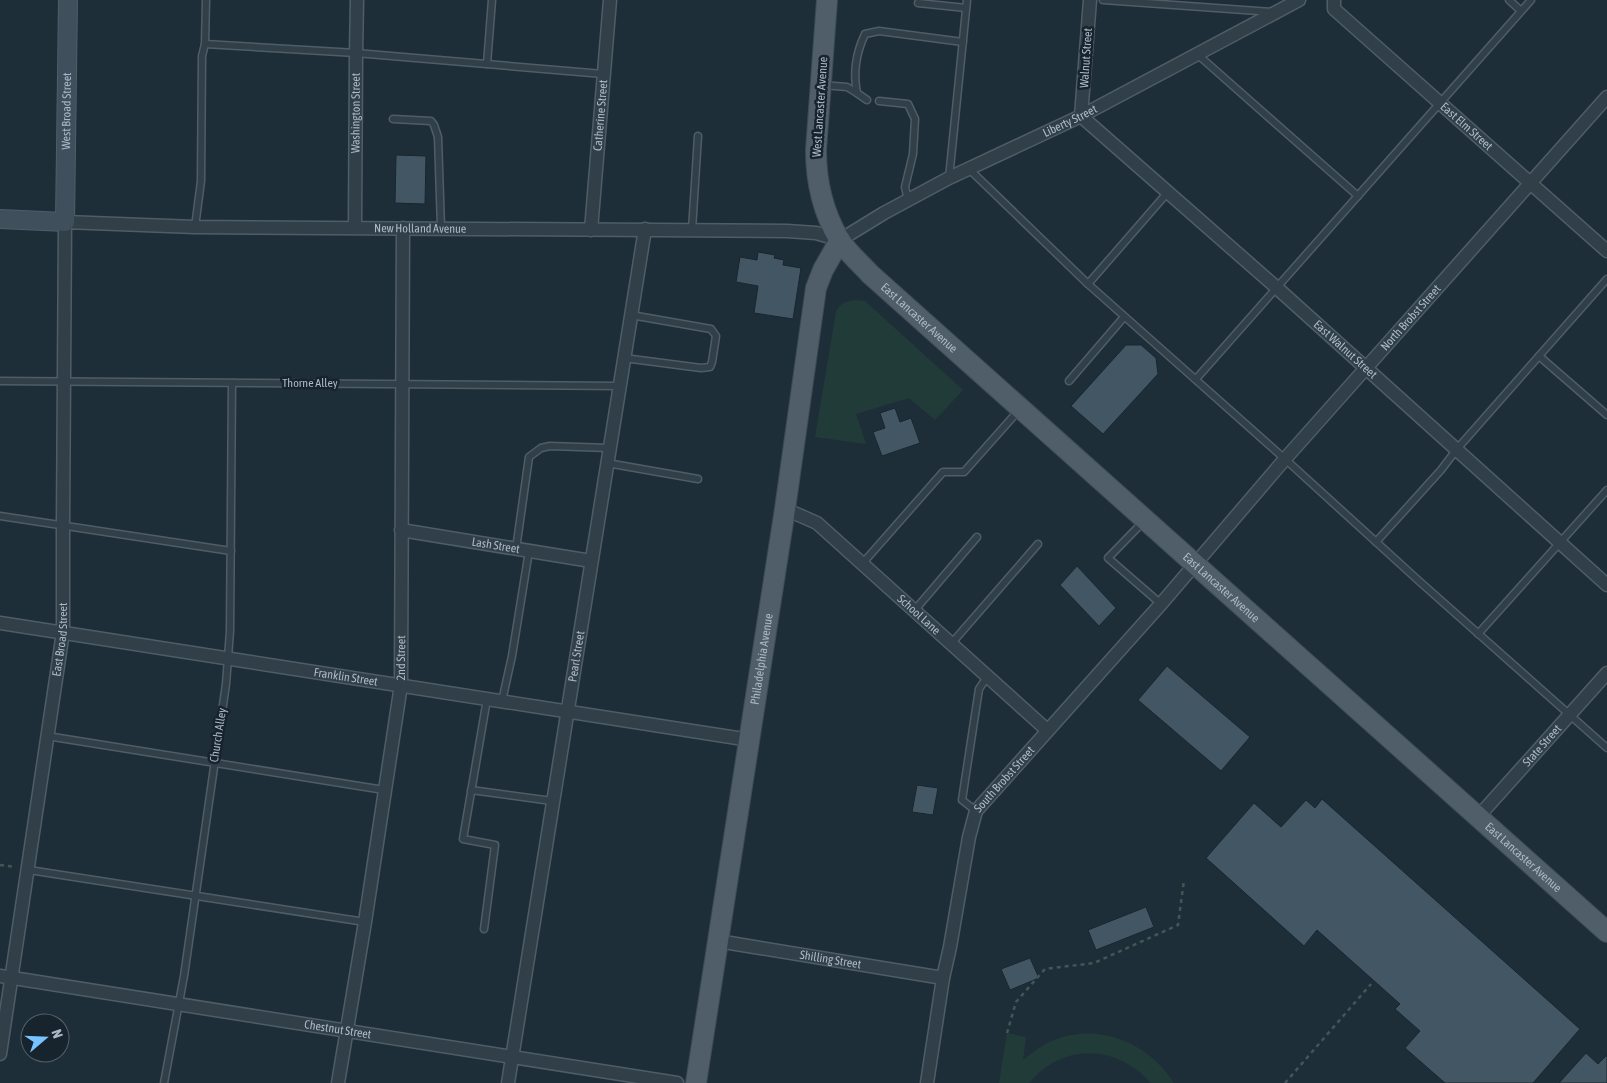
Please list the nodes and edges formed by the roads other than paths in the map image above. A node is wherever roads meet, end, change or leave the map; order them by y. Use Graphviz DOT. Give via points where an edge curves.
graph roads {
  1 [pos="68,0"];
  2 [pos="206,0"];
  3 [pos="358,0"];
  4 [pos="492,0"];
  5 [pos="610,0"];
  6 [pos="828,0"];
  7 [pos="967,0"];
  8 [pos="1090,0"];
  9 [pos="1103,0"];
  10 [pos="1299,0"];
  11 [pos="1334,0"];
  12 [pos="1509,0"];
  13 [pos="1531,0"];
  14 [pos="918,4"];
  15 [pos="966,8"];
  16 [pos="1522,11"];
  17 [pos="1276,12"];
  18 [pos="963,42"];
  19 [pos="206,44"];
  20 [pos="356,53"];
  21 [pos="1197,54"];
  22 [pos="486,64"];
  23 [pos="604,74"];
  24 [pos="821,85"];
  25 [pos="856,93"];
  26 [pos="1607,97"];
  27 [pos="867,100"];
  28 [pos="879,101"];
  29 [pos="1440,104"];
  30 [pos="1081,116"];
  31 [pos="393,119"];
  32 [pos="698,136"];
  33 [pos="968,168"];
  34 [pos="949,178"];
  35 [pos="1529,183"];
  36 [pos="1168,192"];
  37 [pos="1358,196"];
  38 [pos="908,200"];
  39 [pos="0,219"];
  40 [pos="65,222"];
  41 [pos="195,227"];
  42 [pos="355,227"];
  43 [pos="403,228"];
  44 [pos="441,228"];
  45 [pos="591,230"];
  46 [pos="645,230"];
  47 [pos="692,230"];
  48 [pos="840,240"];
  49 [pos="1607,252"];
  50 [pos="1607,279"];
  51 [pos="1088,284"];
  52 [pos="1277,288"];
  53 [pos="631,315"];
  54 [pos="1124,317"];
  55 [pos="1539,356"];
  56 [pos="624,358"];
  57 [pos="1366,368"];
  58 [pos="1196,379"];
  59 [pos="0,380"];
  60 [pos="64,381"];
  61 [pos="1069,381"];
  62 [pos="232,383"];
  63 [pos="402,383"];
  64 [pos="619,386"];
  65 [pos="1021,409"];
  66 [pos="1607,416"];
  67 [pos="609,448"];
  68 [pos="1457,449"];
  69 [pos="1285,459"];
  70 [pos="607,463"];
  71 [pos="698,479"];
  72 [pos="1607,490"];
  73 [pos="785,509"];
  74 [pos="0,516"];
  75 [pos="1146,519"];
  76 [pos="62,526"];
  77 [pos="401,530"];
  78 [pos="977,537"];
  79 [pos="1376,542"];
  80 [pos="1038,544"];
  81 [pos="1560,544"];
  82 [pos="516,549"];
  83 [pos="231,551"];
  84 [pos="529,551"];
  85 [pos="591,561"];
  86 [pos="862,564"];
  87 [pos="1194,564"];
  88 [pos="1607,585"];
  89 [pos="1161,604"];
  90 [pos="914,611"];
  91 [pos="0,623"];
  92 [pos="63,632"];
  93 [pos="1478,634"];
  94 [pos="951,644"];
  95 [pos="228,657"];
  96 [pos="1607,673"];
  97 [pos="987,677"];
  98 [pos="401,685"];
  99 [pos="487,698"];
  100 [pos="502,701"];
  101 [pos="567,712"];
  102 [pos="1570,715"];
  103 [pos="1047,730"];
  104 [pos="47,736"];
  105 [pos="750,740"];
  106 [pos="1607,748"];
  107 [pos="213,762"];
  108 [pos="384,790"];
  109 [pos="471,790"];
  110 [pos="552,801"];
  111 [pos="976,811"];
  112 [pos="1478,817"];
  113 [pos="29,870"];
  114 [pos="194,895"];
  115 [pos="365,922"];
  116 [pos="484,929"];
  117 [pos="1607,932"];
  118 [pos="718,941"];
  119 [pos="6,977"];
  120 [pos="944,978"];
  121 [pos="178,1003"];
  122 [pos="347,1030"];
  123 [pos="0,1054"];
  124 [pos="512,1057"];
  125 [pos="164,1083"];
  126 [pos="338,1083"];
  127 [pos="508,1083"];
  128 [pos="676,1083"];
  129 [pos="696,1083"];
  130 [pos="926,1083"];
  1 -- 40 [label="street, West Broad Street"];
  2 -- 19 [label="lane"];
  3 -- 20 [label="street, Washington Street"];
  4 -- 22 [label="lane"];
  5 -- 23 [label="street, Catherine Street"];
  6 -- 24 [label="main road, West Lancaster Avenue"];
  7 -- 15 [label="lane"];
  8 -- 30 [label="street, Walnut Street"];
  9 -- 17 [label="lane"];
  10 -- 17 [label="street, Liberty Street"];
  11 -- 29 [label="street, East Elm Street" via="1334,10"];
  12 -- 16 [label="lane"];
  13 -- 16 [label="lane"];
  14 -- 15 [label="lane"];
  15 -- 18 [label="lane"];
  16 -- 29 [label="lane"];
  17 -- 21 [label="street, Liberty Street"];
  18 -- 25 [label="lane" via="879,31 865,34 858,47 854,79"];
  18 -- 34 [label="lane"];
  19 -- 20 [label="lane"];
  19 -- 41 [label="lane" via="202,56 201,181"];
  20 -- 22 [label="lane"];
  20 -- 42 [label="street, Washington Street"];
  21 -- 30 [label="street, Liberty Street"];
  21 -- 37 [label="lane"];
  22 -- 23 [label="lane"];
  23 -- 45 [label="street, Catherine Street"];
  24 -- 25 [label="lane" via="846,87"];
  24 -- 48 [label="main road, West Lancaster Avenue" via="816,167 825,208"];
  25 -- 27 [label="lane"];
  26 -- 35 [label="street, North Brobst Street"];
  28 -- 38 [label="lane" via="908,104 915,119 913,154 904,187"];
  29 -- 35 [label="street, East Elm Street"];
  29 -- 37 [label="lane"];
  30 -- 33 [label="street, Liberty Street"];
  30 -- 36 [label="street, East Walnut Street"];
  31 -- 44 [label="lane" via="431,121 434,125 438,137"];
  32 -- 47 [label="lane"];
  33 -- 34 [label="street, Liberty Street"];
  33 -- 51 [label="lane"];
  34 -- 38 [label="street, Liberty Street"];
  35 -- 49 [label="street, East Elm Street"];
  35 -- 57 [label="street, North Brobst Street"];
  36 -- 51 [label="lane"];
  36 -- 52 [label="street, East Walnut Street"];
  37 -- 52 [label="lane"];
  38 -- 48 [label="street, Liberty Street"];
  39 -- 40 [label="street, New Holland Avenue"];
  40 -- 41 [label="street, New Holland Avenue"];
  40 -- 60 [label="street, East Broad Street"];
  41 -- 42 [label="street, New Holland Avenue"];
  42 -- 43 [label="street, New Holland Avenue"];
  43 -- 44 [label="street, New Holland Avenue"];
  43 -- 63 [label="street, 2nd Street"];
  44 -- 45 [label="street, New Holland Avenue"];
  45 -- 46 [label="street, New Holland Avenue"];
  46 -- 47 [label="street, New Holland Avenue"];
  46 -- 53 [label="street, Pearl Street"];
  47 -- 48 [label="street, New Holland Avenue" via="787,230"];
  48 -- 65 [label="main road, East Lancaster Avenue" via="870,274"];
  48 -- 73 [label="main road, Philadelphia Avenue" via="816,288"];
  50 -- 55 [label="lane"];
  51 -- 54 [label="lane"];
  52 -- 57 [label="street, East Walnut Street"];
  52 -- 58 [label="lane"];
  53 -- 56 [label="street, Pearl Street"];
  53 -- 56 [label="lane" via="711,329 716,336 712,362 710,367 701,368"];
  54 -- 58 [label="lane"];
  54 -- 61 [label="lane"];
  55 -- 66 [label="lane"];
  55 -- 68 [label="lane"];
  56 -- 64 [label="street, Pearl Street"];
  57 -- 68 [label="street, East Walnut Street"];
  57 -- 69 [label="street, North Brobst Street"];
  58 -- 69 [label="lane"];
  59 -- 60 [label="lane, Thorne Alley"];
  60 -- 62 [label="lane, Thorne Alley"];
  60 -- 76 [label="street, East Broad Street"];
  62 -- 63 [label="lane, Thorne Alley"];
  62 -- 83 [label="lane, Church Alley"];
  63 -- 64 [label="lane, Thorne Alley"];
  63 -- 77 [label="street, 2nd Street"];
  64 -- 67 [label="street, Pearl Street"];
  65 -- 75 [label="main road, East Lancaster Avenue"];
  65 -- 86 [label="lane" via="964,472 943,472"];
  67 -- 70 [label="street, Pearl Street"];
  67 -- 82 [label="lane" via="550,446 534,452 525,478"];
  68 -- 79 [label="lane"];
  68 -- 81 [label="street, East Walnut Street"];
  69 -- 79 [label="lane"];
  69 -- 87 [label="street, North Brobst Street"];
  70 -- 71 [label="lane"];
  70 -- 85 [label="street, Pearl Street"];
  72 -- 81 [label="lane"];
  73 -- 86 [label="street, School Lane" via="817,523"];
  73 -- 105 [label="main road, Philadelphia Avenue"];
  74 -- 76 [label="lane"];
  75 -- 87 [label="main road, East Lancaster Avenue"];
  75 -- 89 [label="lane" via="1108,558"];
  76 -- 83 [label="lane"];
  76 -- 92 [label="street, East Broad Street"];
  77 -- 82 [label="street, Lash Street"];
  77 -- 98 [label="street, 2nd Street"];
  78 -- 90 [label="lane"];
  79 -- 93 [label="lane"];
  80 -- 94 [label="lane"];
  81 -- 88 [label="street, East Walnut Street"];
  81 -- 93 [label="lane"];
  82 -- 84 [label="street, Lash Street"];
  83 -- 95 [label="lane, Church Alley"];
  84 -- 85 [label="street, Lash Street"];
  84 -- 100 [label="lane"];
  85 -- 101 [label="street, Pearl Street"];
  86 -- 90 [label="street, School Lane"];
  87 -- 89 [label="street, South Brobst Street"];
  87 -- 112 [label="main road, East Lancaster Avenue"];
  89 -- 103 [label="street, South Brobst Street"];
  90 -- 94 [label="street, School Lane"];
  91 -- 92 [label="street, Franklin Street"];
  92 -- 95 [label="street, Franklin Street"];
  92 -- 104 [label="street, East Broad Street"];
  93 -- 102 [label="lane"];
  94 -- 97 [label="street, School Lane"];
  95 -- 98 [label="street, Franklin Street"];
  95 -- 107 [label="lane, Church Alley"];
  96 -- 102 [label="street, State Street"];
  97 -- 103 [label="street, School Lane"];
  97 -- 111 [label="lane" via="979,690 962,800"];
  98 -- 99 [label="street, Franklin Street"];
  98 -- 108 [label="street, 2nd Street"];
  99 -- 100 [label="street, Franklin Street"];
  99 -- 109 [label="lane"];
  100 -- 101 [label="street, Franklin Street"];
  101 -- 105 [label="street, Franklin Street"];
  101 -- 110 [label="street, Pearl Street"];
  102 -- 106 [label="lane"];
  102 -- 112 [label="street, State Street"];
  103 -- 111 [label="street, South Brobst Street"];
  104 -- 107 [label="lane"];
  104 -- 113 [label="street, East Broad Street"];
  105 -- 118 [label="main road, Philadelphia Avenue"];
  107 -- 108 [label="lane"];
  107 -- 114 [label="lane, Church Alley"];
  108 -- 115 [label="street, 2nd Street"];
  109 -- 110 [label="lane"];
  109 -- 116 [label="lane" via="463,839 495,845"];
  110 -- 124 [label="street, Pearl Street"];
  111 -- 120 [label="street, South Brobst Street"];
  112 -- 117 [label="main road, East Lancaster Avenue"];
  113 -- 114 [label="lane"];
  113 -- 119 [label="street, East Broad Street"];
  114 -- 115 [label="lane"];
  114 -- 121 [label="lane, Church Alley"];
  115 -- 122 [label="street, 2nd Street"];
  118 -- 120 [label="street, Shilling Street"];
  118 -- 129 [label="main road, Philadelphia Avenue"];
  119 -- 121 [label="street, Chestnut Street"];
  119 -- 123 [label="street, East Broad Street"];
  120 -- 130 [label="street, South Brobst Street"];
  121 -- 122 [label="street, Chestnut Street"];
  121 -- 125 [label="lane, Church Alley"];
  122 -- 124 [label="street, Chestnut Street"];
  122 -- 126 [label="street, 2nd Street"];
  124 -- 127 [label="street, Pearl Street"];
  124 -- 128 [label="street, Chestnut Street"];
}
